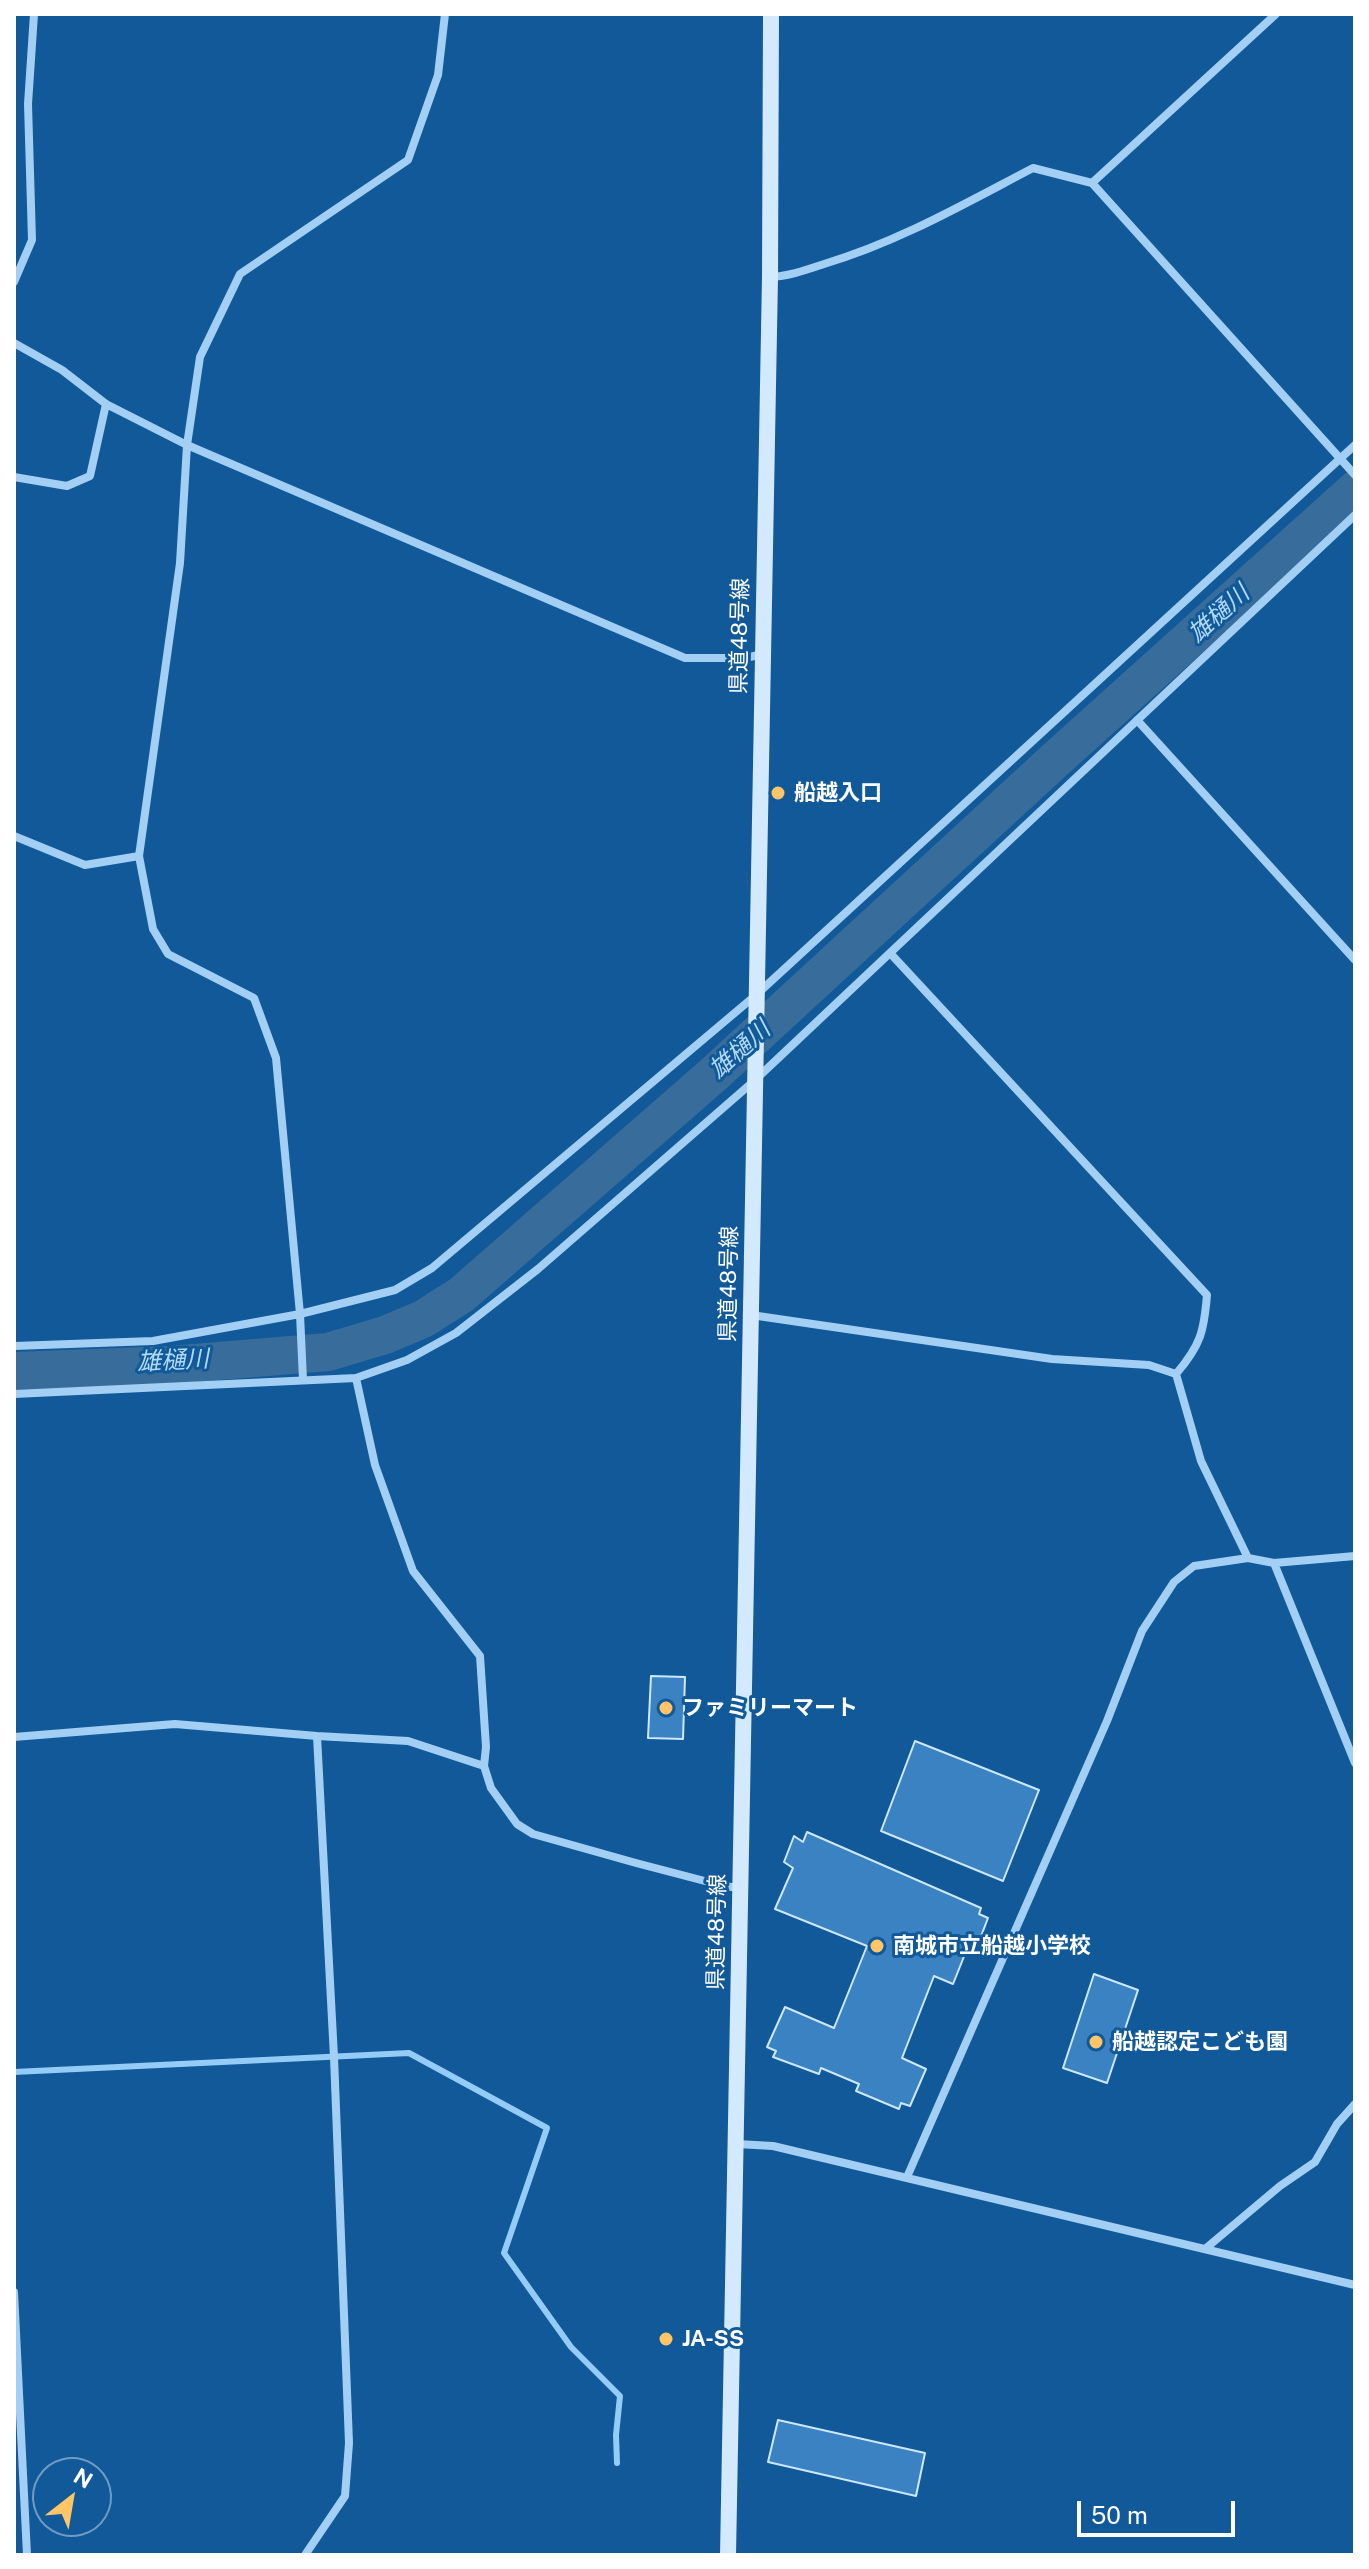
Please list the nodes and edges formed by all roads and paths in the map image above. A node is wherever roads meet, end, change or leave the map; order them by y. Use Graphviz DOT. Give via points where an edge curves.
graph roads {
  1 [pos="34,14"];
  2 [pos="445,14"];
  3 [pos="771,14"];
  4 [pos="1276,14"];
  5 [pos="1092,183"];
  6 [pos="770,277"];
  7 [pos="14,282"];
  8 [pos="14,343"];
  9 [pos="106,404"];
  10 [pos="187,445"];
  11 [pos="1355,445"];
  12 [pos="1340,458"];
  13 [pos="1355,475"];
  14 [pos="14,477"];
  15 [pos="1355,515"];
  16 [pos="762,654"];
  17 [pos="1137,720"];
  18 [pos="14,836"];
  19 [pos="139,856"];
  20 [pos="890,953"];
  21 [pos="1355,960"];
  22 [pos="756,1003"];
  23 [pos="754,1072"];
  24 [pos="300,1314"];
  25 [pos="751,1315"];
  26 [pos="14,1346"];
  27 [pos="1176,1374"];
  28 [pos="356,1378"];
  29 [pos="303,1380"];
  30 [pos="14,1394"];
  31 [pos="1355,1556"];
  32 [pos="1248,1558"];
  33 [pos="1274,1563"];
  34 [pos="317,1736"];
  35 [pos="14,1737"];
  36 [pos="1355,1763"];
  37 [pos="484,1766"];
  38 [pos="739,1888"];
  39 [pos="1355,2104"];
  40 [pos="737,2144"];
  41 [pos="907,2177"];
  42 [pos="1205,2249"];
  43 [pos="1355,2285"];
  44 [pos="14,2292"];
  45 [pos="27,2555"];
  46 [pos="305,2555"];
  47 [pos="728,2555"];
  1 -- 7 [label="street" via="28,104 32,240"];
  2 -- 10 [label="street" via="438,75 408,160 240,274 200,357"];
  3 -- 6 [label="main road, 県道48号線"];
  4 -- 5 [label="street"];
  5 -- 6 [label="street" via="1033,168 903,235"];
  5 -- 12 [label="street"];
  6 -- 16 [label="main road, 県道48号線"];
  8 -- 9 [label="street" via="62,370"];
  9 -- 10 [label="street"];
  9 -- 14 [label="street" via="90,476 67,486"];
  10 -- 16 [label="street" via="685,658"];
  10 -- 19 [label="street" via="180,563"];
  11 -- 12 [label="street"];
  12 -- 13 [label="street"];
  12 -- 22 [label="street"];
  15 -- 17 [label="street"];
  16 -- 22 [label="main road, 県道48号線"];
  17 -- 20 [label="street"];
  17 -- 21 [label="street"];
  18 -- 19 [label="street" via="85,865"];
  19 -- 24 [label="street" via="153,929 168,954 254,998 276,1058"];
  20 -- 23 [label="street"];
  20 -- 27 [label="street" via="1207,1295 1204,1331"];
  22 -- 23 [label="main road, 県道48号線"];
  22 -- 24 [label="street" via="432,1268 395,1290"];
  23 -- 25 [label="main road, 県道48号線"];
  23 -- 28 [label="street" via="538,1269 456,1333 407,1360"];
  24 -- 26 [label="street" via="153,1341"];
  24 -- 29 [label="street"];
  25 -- 27 [label="street" via="1052,1359 1149,1365"];
  25 -- 38 [label="main road, 県道48号線"];
  27 -- 32 [label="street" via="1201,1461"];
  28 -- 29 [label="street"];
  28 -- 37 [label="street" via="375,1465 413,1571 480,1656"];
  29 -- 30 [label="street"];
  31 -- 33 [label="street"];
  32 -- 33 [label="street"];
  32 -- 41 [label="street" via="1194,1566 1174,1582 1142,1631"];
  33 -- 36 [label="street"];
  34 -- 35 [label="street" via="175,1724"];
  34 -- 37 [label="street" via="408,1741"];
  34 -- 46 [label="street" via="349,2443 345,2496"];
  37 -- 38 [label="street" via="491,1788 517,1824 533,1834"];
  38 -- 40 [label="main road, 県道48号線"];
  39 -- 42 [label="street" via="1315,2162"];
  40 -- 41 [label="street" via="773,2146"];
  40 -- 47 [label="main road, 県道48号線"];
  41 -- 42 [label="street"];
  42 -- 43 [label="street"];
  44 -- 45 [label="street"];
}
